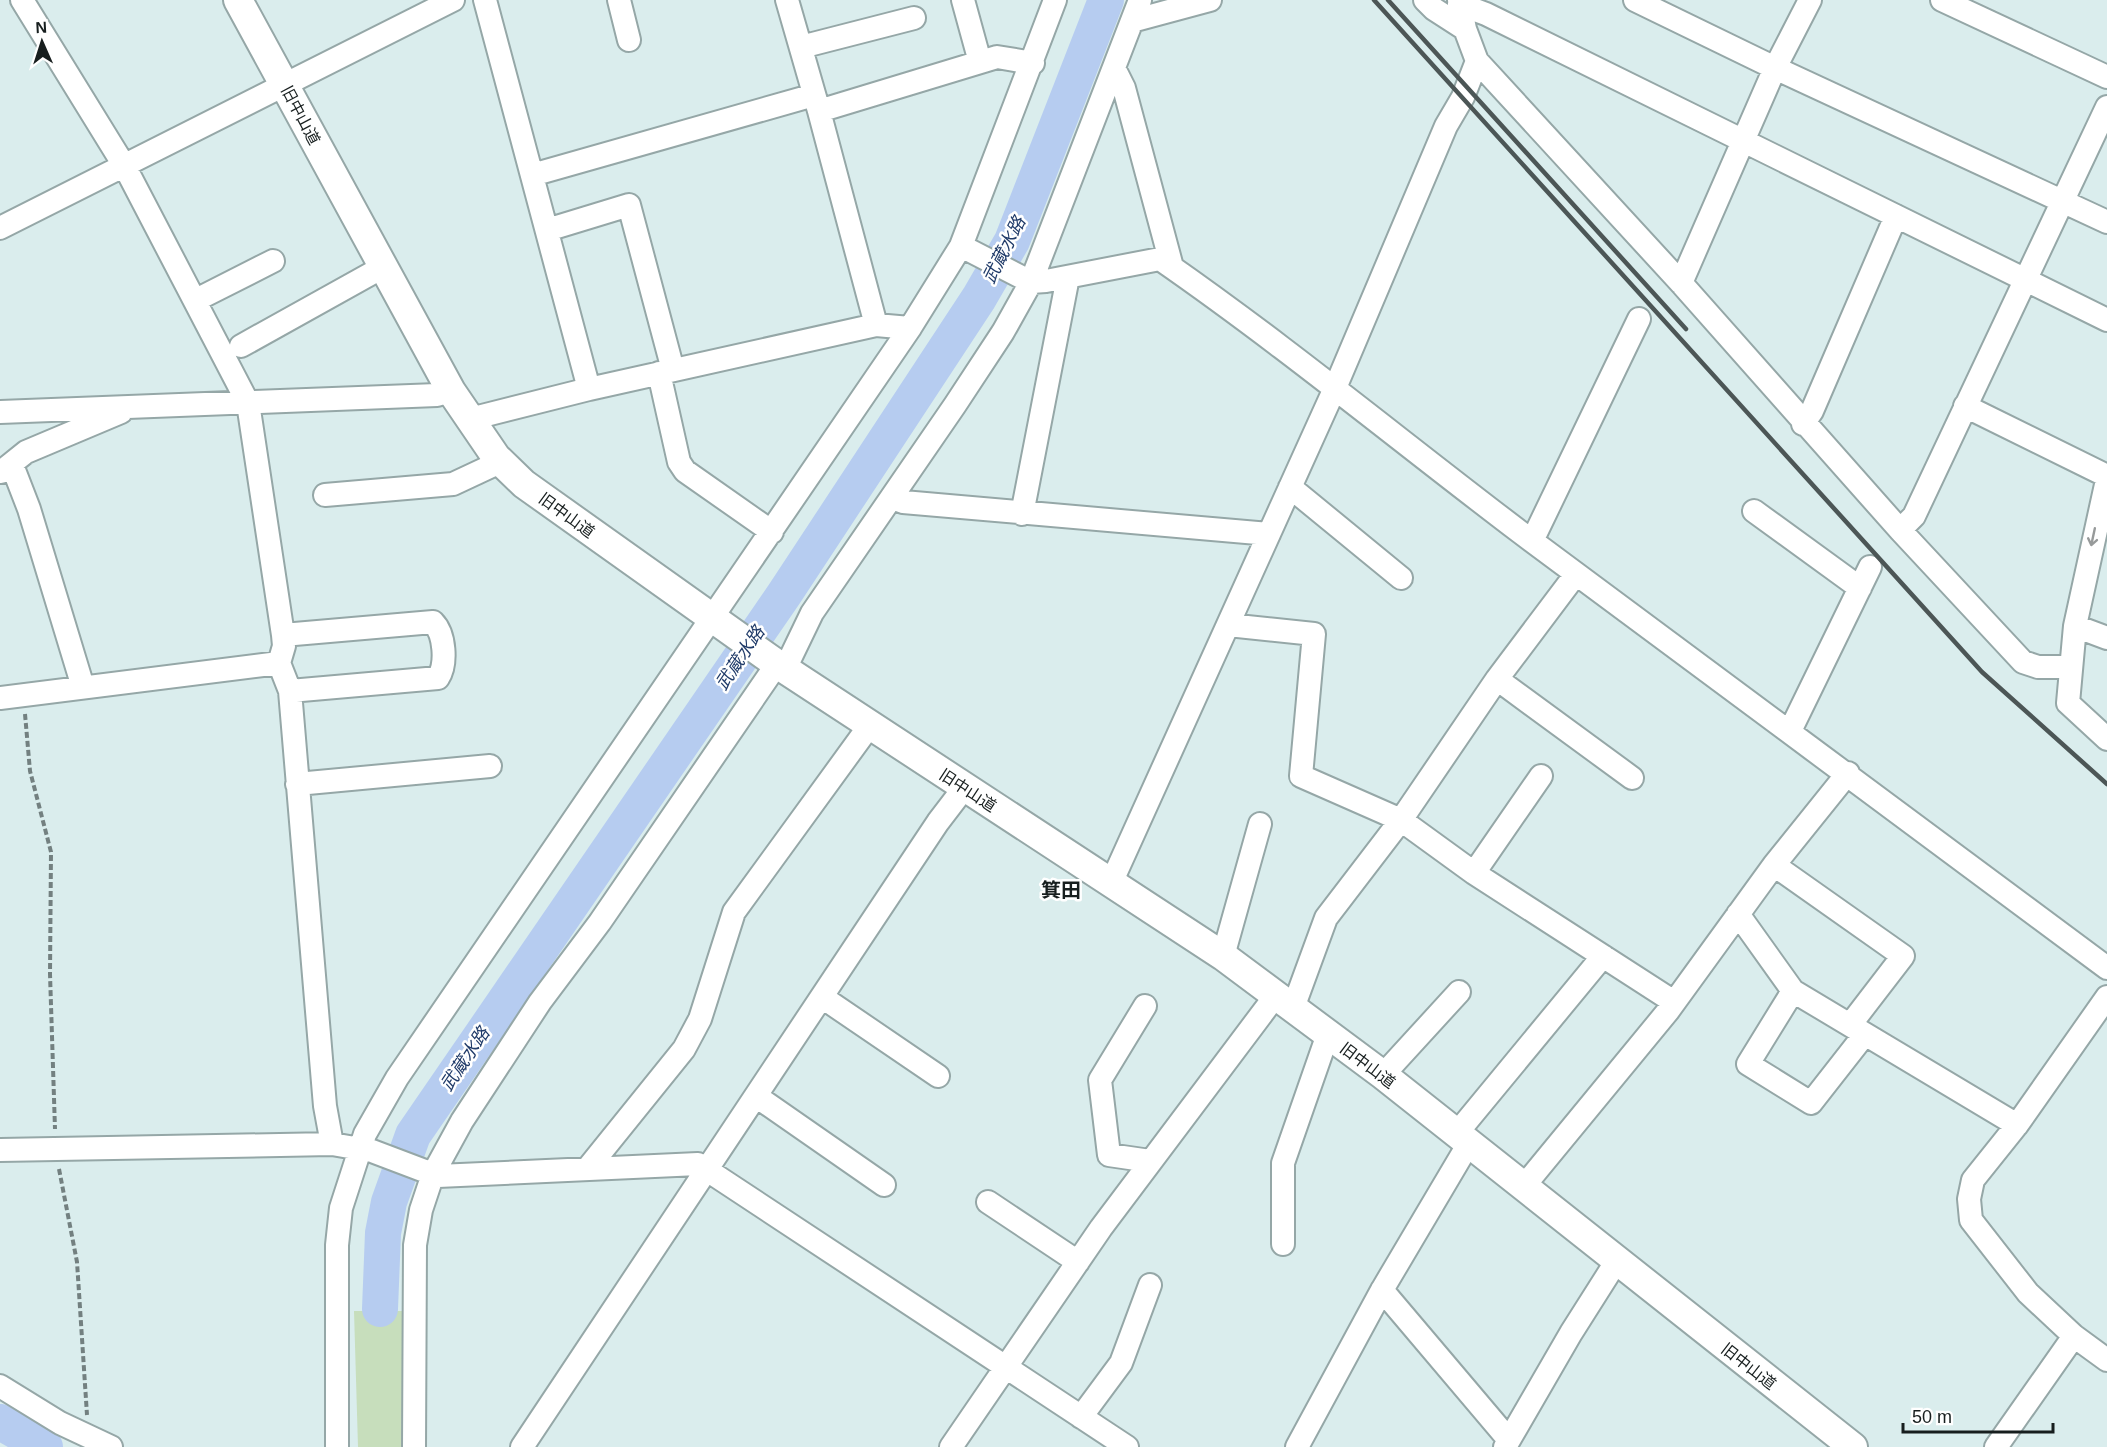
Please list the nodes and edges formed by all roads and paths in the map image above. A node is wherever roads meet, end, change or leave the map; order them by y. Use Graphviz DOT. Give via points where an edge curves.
graph roads {
  1 [pos="22,0"];
  2 [pos="238,0"];
  3 [pos="453,0"];
  4 [pos="485,0"];
  5 [pos="619,0"];
  6 [pos="787,0"];
  7 [pos="963,0"];
  8 [pos="1055,0"];
  9 [pos="1140,0"];
  10 [pos="1210,0"];
  11 [pos="1425,0"];
  12 [pos="1635,0"];
  13 [pos="1809,0"];
  14 [pos="1942,0"];
  15 [pos="1459,2"];
  16 [pos="1970,6"];
  17 [pos="914,18"];
  18 [pos="1132,21"];
  19 [pos="1465,29"];
  20 [pos="629,39"];
  21 [pos="801,47"];
  22 [pos="1477,61"];
  23 [pos="980,62"];
  24 [pos="1033,63"];
  25 [pos="1114,68"];
  26 [pos="1774,68"];
  27 [pos="2107,77"];
  28 [pos="285,86"];
  29 [pos="816,103"];
  30 [pos="2107,107"];
  31 [pos="1743,140"];
  32 [pos="125,167"];
  33 [pos="532,175"];
  34 [pos="2063,200"];
  35 [pos="1896,216"];
  36 [pos="2107,222"];
  37 [pos="0,228"];
  38 [pos="547,230"];
  39 [pos="968,250"];
  40 [pos="273,261"];
  41 [pos="383,267"];
  42 [pos="1172,267"];
  43 [pos="1068,277"];
  44 [pos="2025,278"];
  45 [pos="1024,279"];
  46 [pos="1680,283"];
  47 [pos="196,300"];
  48 [pos="1639,319"];
  49 [pos="2107,320"];
  50 [pos="876,326"];
  51 [pos="910,328"];
  52 [pos="241,346"];
  53 [pos="666,372"];
  54 [pos="1335,388"];
  55 [pos="590,389"];
  56 [pos="451,391"];
  57 [pos="248,403"];
  58 [pos="1965,406"];
  59 [pos="127,407"];
  60 [pos="0,412"];
  61 [pos="470,419"];
  62 [pos="1803,424"];
  63 [pos="500,462"];
  64 [pos="6,468"];
  65 [pos="2107,478"];
  66 [pos="1290,487"];
  67 [pos="325,495"];
  68 [pos="892,498"];
  69 [pos="1754,511"];
  70 [pos="1022,514"];
  71 [pos="1900,531"];
  72 [pos="772,532"];
  73 [pos="1269,534"];
  74 [pos="1532,541"];
  75 [pos="1870,567"];
  76 [pos="1576,574"];
  77 [pos="1401,578"];
  78 [pos="1860,588"];
  79 [pos="716,622"];
  80 [pos="1228,625"];
  81 [pos="2075,626"];
  82 [pos="283,634"];
  83 [pos="2107,638"];
  84 [pos="279,663"];
  85 [pos="778,664"];
  86 [pos="2071,667"];
  87 [pos="1497,679"];
  88 [pos="83,687"];
  89 [pos="290,691"];
  90 [pos="24,695"];
  91 [pos="0,698"];
  92 [pos="870,725"];
  93 [pos="1790,731"];
  94 [pos="2107,739"];
  95 [pos="490,766"];
  96 [pos="1848,773"];
  97 [pos="1541,776"];
  98 [pos="1632,778"];
  99 [pos="297,784"];
  100 [pos="964,788"];
  101 [pos="1401,820"];
  102 [pos="1260,824"];
  103 [pos="1774,865"];
  104 [pos="1474,873"];
  105 [pos="1112,881"];
  106 [pos="1738,914"];
  107 [pos="1223,956"];
  108 [pos="1603,956"];
  109 [pos="2107,968"];
  110 [pos="1793,991"];
  111 [pos="1459,992"];
  112 [pos="822,997"];
  113 [pos="2107,997"];
  114 [pos="1284,1002"];
  115 [pos="1674,1002"];
  116 [pos="1145,1006"];
  117 [pos="1858,1030"];
  118 [pos="1328,1034"];
  119 [pos="1383,1075"];
  120 [pos="938,1076"];
  121 [pos="756,1096"];
  122 [pos="2017,1125"];
  123 [pos="1463,1138"];
  124 [pos="332,1144"];
  125 [pos="55,1149"];
  126 [pos="367,1149"];
  127 [pos="0,1150"];
  128 [pos="1150,1161"];
  129 [pos="588,1168"];
  130 [pos="707,1168"];
  131 [pos="427,1172"];
  132 [pos="884,1185"];
  133 [pos="1524,1186"];
  134 [pos="987,1202"];
  135 [pos="1282,1244"];
  136 [pos="1078,1262"];
  137 [pos="1616,1262"];
  138 [pos="1150,1285"];
  139 [pos="1382,1290"];
  140 [pos="2074,1336"];
  141 [pos="2107,1360"];
  142 [pos="1006,1365"];
  143 [pos="0,1386"];
  144 [pos="1081,1417"];
  145 [pos="86,1435"];
  146 [pos="1507,1443"];
  147 [pos="111,1447"];
  148 [pos="337,1447"];
  149 [pos="414,1447"];
  150 [pos="522,1447"];
  151 [pos="951,1447"];
  152 [pos="1127,1447"];
  153 [pos="1297,1447"];
  154 [pos="1853,1447"];
  155 [pos="1996,1447"];
  1 -- 32 [label="street"];
  2 -- 28 [label="main road, 旧中山道"];
  3 -- 28 [label="street" via="295,77"];
  4 -- 33 [label="street"];
  5 -- 20 [label="street"];
  6 -- 21 [label="street"];
  7 -- 23 [label="street"];
  8 -- 24 [label="street"];
  9 -- 18 [label="street"];
  10 -- 18 [label="street"];
  11 -- 19 [label="street"];
  12 -- 26 [label="street"];
  13 -- 26 [label="street"];
  14 -- 16 [label="street"];
  15 -- 19 [label="street"];
  15 -- 31 [label="street"];
  16 -- 27 [label="street"];
  17 -- 21 [label="street"];
  18 -- 25 [label="street"];
  19 -- 22 [label="street"];
  21 -- 29 [label="street"];
  22 -- 46 [label="street"];
  22 -- 54 [label="street"];
  23 -- 24 [label="street" via="997,57"];
  23 -- 29 [label="street"];
  24 -- 39 [label="street"];
  25 -- 42 [label="street" via="1124,88"];
  25 -- 45 [label="street"];
  26 -- 31 [label="street"];
  26 -- 34 [label="street"];
  28 -- 32 [label="street"];
  28 -- 41 [label="main road, 旧中山道"];
  29 -- 33 [label="street"];
  29 -- 50 [label="street"];
  30 -- 34 [label="street"];
  31 -- 35 [label="street"];
  31 -- 46 [label="street"];
  32 -- 37 [label="street"];
  32 -- 47 [label="street"];
  33 -- 38 [label="street"];
  34 -- 36 [label="street"];
  34 -- 44 [label="street"];
  35 -- 44 [label="street"];
  35 -- 62 [label="street"];
  38 -- 53 [label="street" via="629,205"];
  38 -- 55 [label="street"];
  39 -- 45 [label="street"];
  39 -- 51 [label="street"];
  40 -- 47 [label="street"];
  41 -- 52 [label="street"];
  41 -- 56 [label="main road, 旧中山道"];
  42 -- 43 [label="street" via="1160,259"];
  42 -- 54 [label="street"];
  43 -- 45 [label="street"];
  43 -- 70 [label="street"];
  44 -- 49 [label="street"];
  44 -- 58 [label="street"];
  45 -- 68 [label="street" via="1003,332"];
  46 -- 62 [label="street"];
  47 -- 57 [label="street"];
  48 -- 74 [label="street"];
  50 -- 51 [label="street"];
  50 -- 53 [label="street"];
  51 -- 72 [label="street"];
  53 -- 55 [label="street"];
  53 -- 72 [label="street" via="679,462 685,471"];
  54 -- 66 [label="street"];
  54 -- 74 [label="street"];
  55 -- 61 [label="street"];
  56 -- 57 [label="street" via="437,395"];
  56 -- 61 [label="main road, 旧中山道"];
  57 -- 59 [label="street"];
  57 -- 82 [label="street"];
  58 -- 65 [label="street"];
  58 -- 71 [label="street" via="1914,516"];
  59 -- 60 [label="street"];
  59 -- 64 [label="street" via="26,453"];
  61 -- 63 [label="main road, 旧中山道"];
  62 -- 71 [label="street"];
  63 -- 67 [label="street" via="453,484"];
  63 -- 79 [label="main road, 旧中山道" via="524,484"];
  64 -- 88 [label="street" via="29,509"];
  65 -- 81 [label="street, one-way"];
  66 -- 73 [label="street"];
  66 -- 77 [label="street"];
  68 -- 70 [label="street"];
  68 -- 85 [label="street"];
  69 -- 78 [label="street"];
  70 -- 73 [label="street"];
  71 -- 86 [label="street" via="2023,662 2038,667"];
  72 -- 79 [label="street"];
  73 -- 80 [label="street"];
  74 -- 76 [label="street"];
  75 -- 78 [label="street"];
  76 -- 87 [label="street"];
  76 -- 93 [label="street"];
  78 -- 93 [label="street"];
  79 -- 85 [label="main road, 旧中山道"];
  79 -- 126 [label="street" via="397,1078"];
  80 -- 101 [label="street" via="1314,634 1301,776"];
  80 -- 105 [label="street"];
  81 -- 83 [label="street"];
  81 -- 86 [label="street"];
  82 -- 84 [label="street"];
  82 -- 89 [label="street" via="434,622 440,628 444,669 438,678"];
  84 -- 88 [label="street"];
  84 -- 89 [label="street"];
  85 -- 92 [label="main road, 旧中山道"];
  85 -- 131 [label="street" via="540,1002"];
  86 -- 94 [label="street" via="2068,703"];
  87 -- 98 [label="street"];
  87 -- 101 [label="street"];
  88 -- 90 [label="street"];
  89 -- 99 [label="street"];
  90 -- 91 [label="street"];
  90 -- 125 [label="path" via="30,771 51,852"];
  92 -- 100 [label="main road, 旧中山道"];
  92 -- 129 [label="street" via="734,912 700,1019 684,1049"];
  93 -- 96 [label="street"];
  95 -- 99 [label="street"];
  96 -- 103 [label="street"];
  96 -- 109 [label="street"];
  97 -- 104 [label="street"];
  99 -- 124 [label="street" via="325,1106"];
  100 -- 105 [label="main road, 旧中山道"];
  100 -- 112 [label="street"];
  101 -- 104 [label="street"];
  101 -- 114 [label="street" via="1326,918"];
  102 -- 107 [label="street"];
  103 -- 106 [label="street"];
  103 -- 117 [label="street" via="1903,956"];
  104 -- 108 [label="street"];
  105 -- 107 [label="main road, 旧中山道"];
  106 -- 110 [label="street"];
  106 -- 115 [label="street"];
  107 -- 114 [label="main road, 旧中山道"];
  108 -- 115 [label="street"];
  108 -- 123 [label="street"];
  110 -- 117 [label="street"];
  110 -- 117 [label="street" via="1748,1064 1811,1103"];
  111 -- 119 [label="street"];
  112 -- 120 [label="street"];
  112 -- 121 [label="street"];
  113 -- 122 [label="street"];
  114 -- 118 [label="main road, 旧中山道"];
  114 -- 128 [label="street"];
  115 -- 133 [label="street"];
  116 -- 128 [label="street" via="1100,1080 1109,1155"];
  117 -- 122 [label="street"];
  118 -- 119 [label="main road, 旧中山道"];
  118 -- 135 [label="street" via="1283,1163"];
  119 -- 123 [label="main road, 旧中山道"];
  121 -- 130 [label="street"];
  121 -- 132 [label="street"];
  122 -- 140 [label="street" via="1973,1180 1969,1199 1971,1220 2028,1293"];
  123 -- 133 [label="main road, 旧中山道"];
  123 -- 139 [label="street"];
  124 -- 125 [label="street"];
  124 -- 126 [label="street"];
  125 -- 127 [label="street"];
  125 -- 145 [label="path" via="77,1262"];
  126 -- 131 [label="street"];
  126 -- 148 [label="street" via="343,1200 337,1245"];
  128 -- 136 [label="street"];
  129 -- 130 [label="street" via="698,1164"];
  129 -- 131 [label="street" via="438,1176"];
  130 -- 142 [label="street"];
  130 -- 150 [label="street"];
  131 -- 149 [label="street" via="415,1245"];
  133 -- 137 [label="main road, 旧中山道"];
  134 -- 136 [label="street"];
  136 -- 142 [label="street"];
  137 -- 146 [label="street"];
  137 -- 154 [label="main road, 旧中山道"];
  138 -- 144 [label="street" via="1121,1363"];
  139 -- 146 [label="street"];
  139 -- 153 [label="street"];
  140 -- 141 [label="street"];
  140 -- 155 [label="street"];
  142 -- 144 [label="street"];
  142 -- 151 [label="street"];
  143 -- 145 [label="street"];
  144 -- 152 [label="street"];
  145 -- 147 [label="street"];
}
